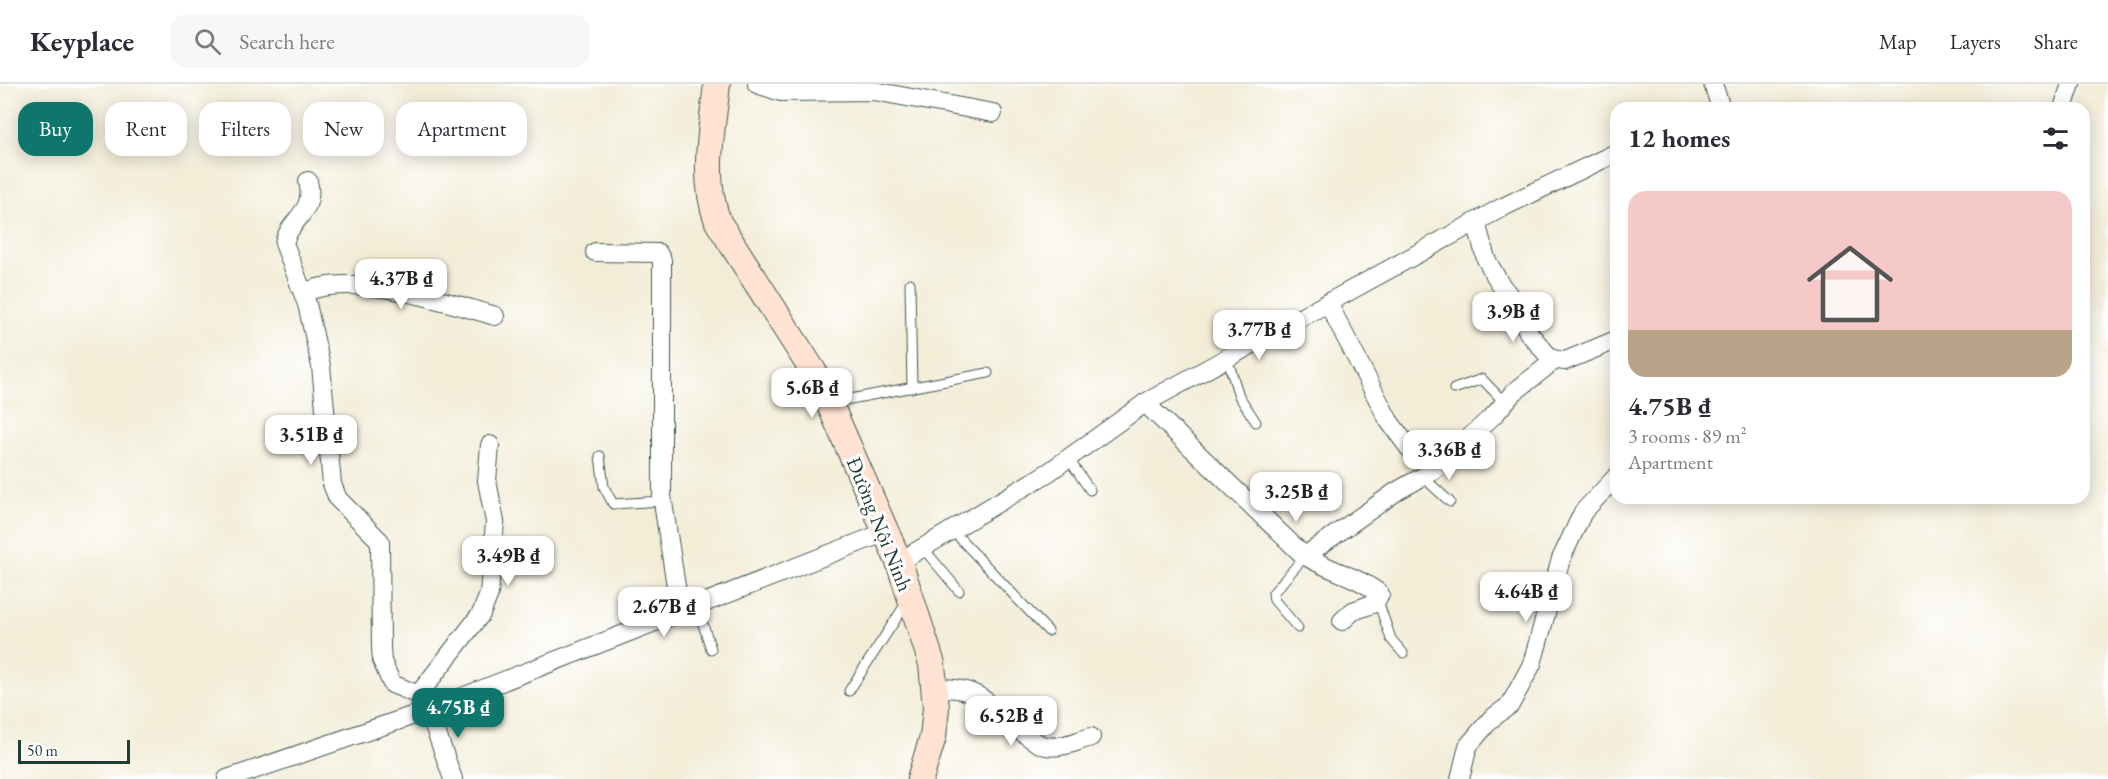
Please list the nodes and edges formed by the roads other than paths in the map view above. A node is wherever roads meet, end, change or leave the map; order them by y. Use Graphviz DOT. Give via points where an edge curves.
graph roads {
  1 [pos="717,84"];
  2 [pos="757,84"];
  3 [pos="1713,84"];
  4 [pos="2071,84"];
  5 [pos="1719,102"];
  6 [pos="2065,102"];
  7 [pos="993,113"];
  8 [pos="1610,156"];
  9 [pos="308,181"];
  10 [pos="1476,222"];
  11 [pos="595,252"];
  12 [pos="910,283"];
  13 [pos="303,293"];
  14 [pos="1328,303"];
  15 [pos="495,316"];
  16 [pos="1610,342"];
  17 [pos="1227,358"];
  18 [pos="1555,360"];
  19 [pos="988,374"];
  20 [pos="912,388"];
  21 [pos="1454,389"];
  22 [pos="838,401"];
  23 [pos="1145,403"];
  24 [pos="1505,403"];
  25 [pos="1256,422"];
  26 [pos="490,445"];
  27 [pos="1408,448"];
  28 [pos="600,456"];
  29 [pos="1068,458"];
  30 [pos="1423,477"];
  31 [pos="1610,483"];
  32 [pos="1090,490"];
  33 [pos="662,501"];
  34 [pos="1450,502"];
  35 [pos="952,530"];
  36 [pos="886,532"];
  37 [pos="923,548"];
  38 [pos="1305,556"];
  39 [pos="899,562"];
  40 [pos="960,591"];
  41 [pos="910,597"];
  42 [pos="1378,601"];
  43 [pos="688,609"];
  44 [pos="1342,621"];
  45 [pos="1298,628"];
  46 [pos="1048,631"];
  47 [pos="711,649"];
  48 [pos="1403,653"];
  49 [pos="934,688"];
  50 [pos="849,691"];
  51 [pos="424,702"];
  52 [pos="1091,737"];
  53 [pos="227,779"];
  54 [pos="453,779"];
  55 [pos="920,779"];
  56 [pos="1460,779"];
  1 -- 22 [label="street, Đường Nội Ninh" via="708,184 718,222 820,382"];
  2 -- 7 [label="street" via="781,92 882,92"];
  3 -- 5 [label="street"];
  4 -- 6 [label="street"];
  8 -- 10 [label="street"];
  9 -- 13 [label="street" via="311,192 307,206 284,243"];
  10 -- 14 [label="street"];
  10 -- 18 [label="street" via="1486,259 1500,284 1517,305 1538,347"];
  11 -- 33 [label="street" via="658,253 662,260"];
  12 -- 20 [label="lane"];
  13 -- 15 [label="street" via="333,284 398,291"];
  13 -- 51 [label="street" via="321,366 332,484 338,499 380,541 382,661 392,684"];
  14 -- 17 [label="street"];
  14 -- 27 [label="street" via="1389,421"];
  16 -- 18 [label="street" via="1569,359"];
  17 -- 23 [label="street"];
  17 -- 25 [label="lane" via="1239,396"];
  18 -- 24 [label="street"];
  19 -- 20 [label="lane"];
  20 -- 22 [label="lane"];
  21 -- 24 [label="lane" via="1482,380"];
  22 -- 36 [label="street, Đường Nội Ninh"];
  23 -- 29 [label="street"];
  23 -- 38 [label="street"];
  24 -- 30 [label="street" via="1463,446"];
  26 -- 51 [label="street" via="487,481 495,522 489,594 482,614"];
  28 -- 33 [label="lane" via="603,487 613,504"];
  29 -- 32 [label="lane"];
  29 -- 35 [label="street"];
  30 -- 34 [label="lane"];
  30 -- 38 [label="street"];
  31 -- 56 [label="street" via="1582,512 1561,559 1533,664 1510,705 1491,719 1468,746"];
  33 -- 43 [label="street"];
  35 -- 37 [label="street"];
  35 -- 46 [label="lane"];
  36 -- 39 [label="street, Đường Nội Ninh"];
  36 -- 43 [label="street"];
  37 -- 39 [label="street"];
  37 -- 40 [label="lane"];
  38 -- 42 [label="street" via="1369,585 1380,594"];
  38 -- 45 [label="lane" via="1273,593 1274,600"];
  39 -- 41 [label="street, Đường Nội Ninh"];
  41 -- 49 [label="street, Đường Nội Ninh" via="932,664"];
  41 -- 50 [label="lane"];
  42 -- 44 [label="street" via="1353,611"];
  42 -- 48 [label="lane" via="1391,639"];
  43 -- 47 [label="lane"];
  43 -- 51 [label="street"];
  49 -- 52 [label="street" via="959,687 979,695 1018,730 1044,746 1056,747"];
  49 -- 55 [label="street, Đường Nội Ninh" via="933,737"];
  51 -- 53 [label="street"];
  51 -- 54 [label="street"];
}
